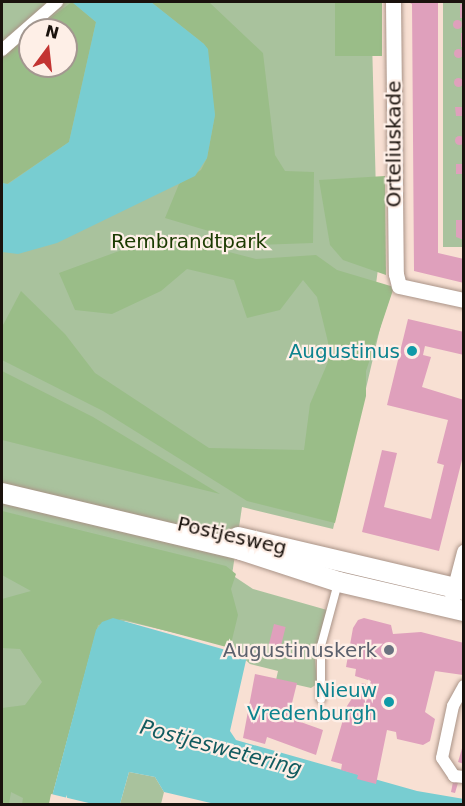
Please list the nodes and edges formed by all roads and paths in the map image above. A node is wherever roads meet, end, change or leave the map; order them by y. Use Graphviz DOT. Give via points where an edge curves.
graph roads {
  1 [pos="57,2"];
  2 [pos="393,2"];
  3 [pos="2,50"];
  4 [pos="464,300"];
  5 [pos="2,480"];
  6 [pos="2,493"];
  7 [pos="464,552"];
  8 [pos="339,582"];
  9 [pos="459,589"];
  10 [pos="457,609"];
  11 [pos="464,686"];
  12 [pos="321,699"];
  13 [pos="464,777"];
  1 -- 3 [label="street"];
  2 -- 4 [label="street, Orteliuskade" via="395,242 399,286"];
  5 -- 9 [label="street, Postjesweg" via="112,510"];
  6 -- 8 [label="street, Postjesweg" via="241,550"];
  7 -- 9 [label="street"];
  8 -- 10 [label="street, Postjesweg"];
  8 -- 12 [label="lane" via="321,646"];
  9 -- 10 [label="street"];
  11 -- 13 [label="street" via="453,706 442,758 454,776"];
}
